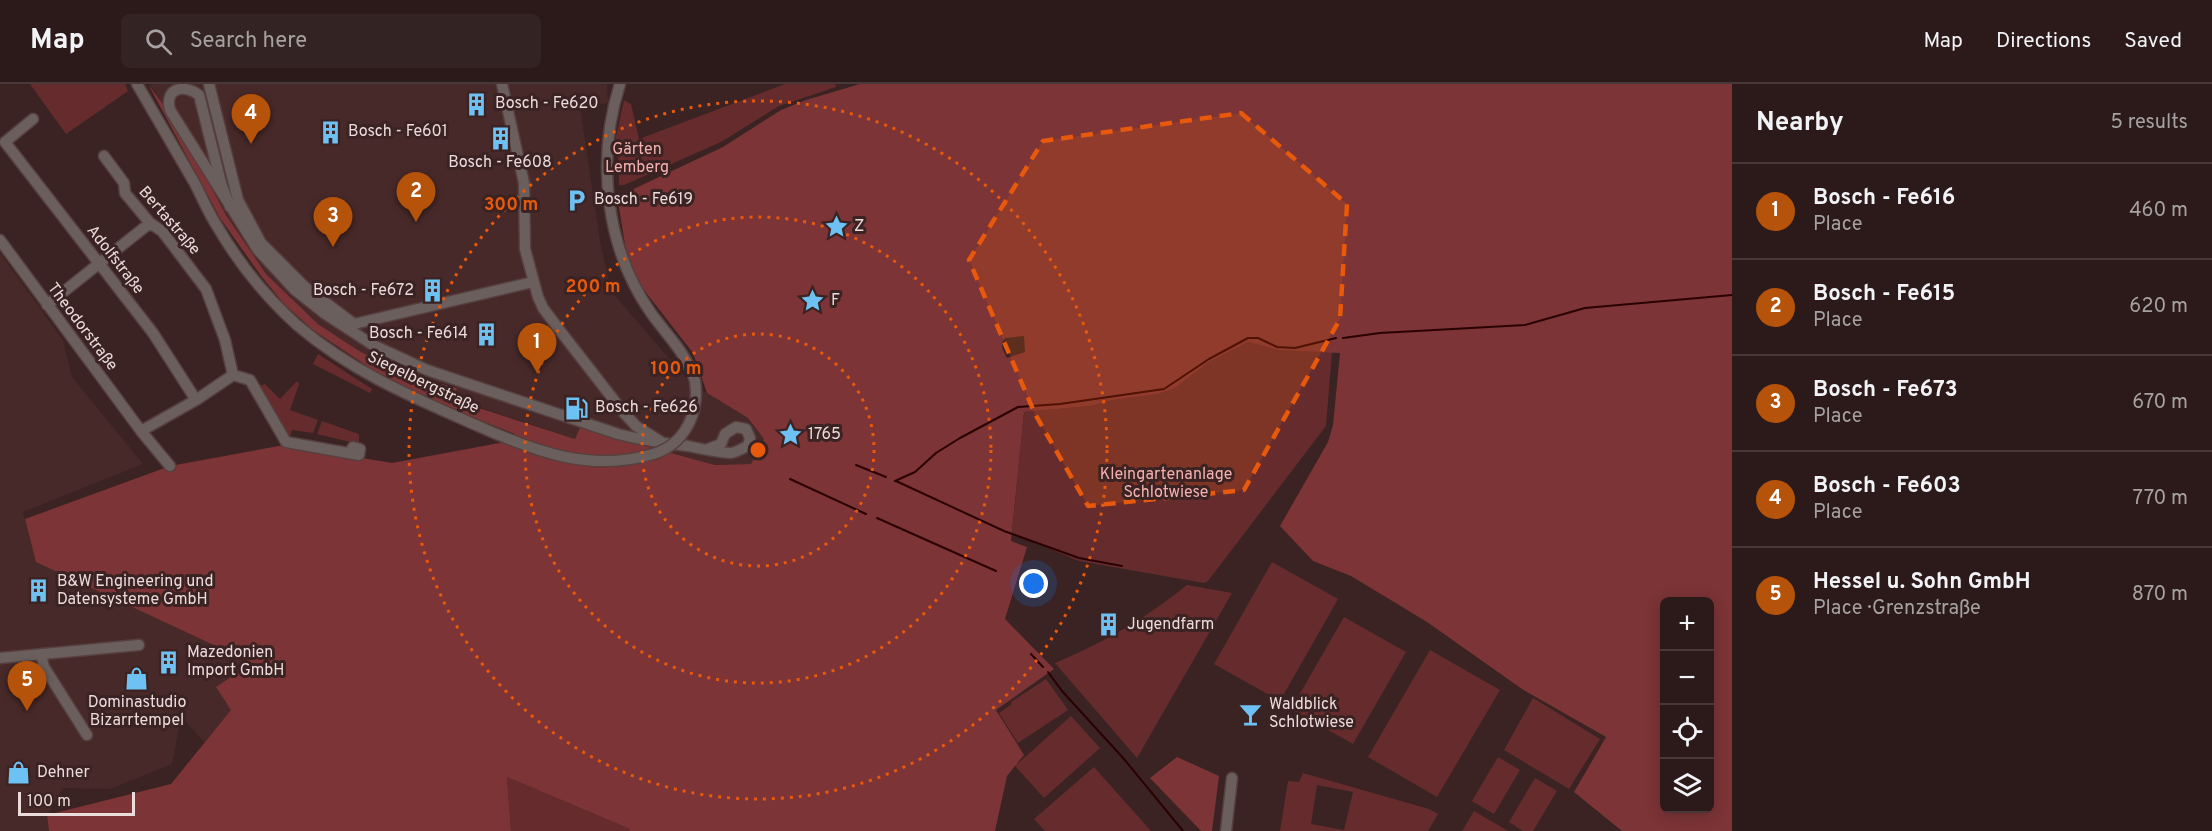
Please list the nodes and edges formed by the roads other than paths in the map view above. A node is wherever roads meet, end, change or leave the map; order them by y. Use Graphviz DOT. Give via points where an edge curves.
graph roads {
  1 [pos="137,84"];
  2 [pos="209,84"];
  3 [pos="502,84"];
  4 [pos="620,84"];
  5 [pos="33,119"];
  6 [pos="211,146"];
  7 [pos="194,151"];
  8 [pos="104,156"];
  9 [pos="230,207"];
  10 [pos="150,223"];
  11 [pos="0,240"];
  12 [pos="99,263"];
  13 [pos="533,282"];
  14 [pos="47,305"];
  15 [pos="233,375"];
  16 [pos="196,400"];
  17 [pos="141,431"];
  18 [pos="663,442"];
  19 [pos="708,449"];
  20 [pos="350,453"];
  21 [pos="170,466"];
  22 [pos="139,645"];
  23 [pos="41,654"];
  24 [pos="0,658"];
  25 [pos="87,735"];
  26 [pos="1232,778"];
  27 [pos="1226,831"];
  1 -- 4 [label="street, Siegelbergstraße, bridge" via="217,226 244,266 296,324 383,384 541,452 603,462 653,454 676,442 685,432 696,405 695,381 685,356 639,293 614,229 608,156"];
  2 -- 13 [label="street" via="238,200 261,243 305,288 354,324"];
  3 -- 13 [label="street" via="524,183 525,249"];
  5 -- 12 [label="street, Adolfstraße" via="5,142"];
  6 -- 7 [label="street" via="205,155"];
  6 -- 7 [label="street" via="199,95 193,87 176,87 170,92 170,110"];
  6 -- 9 [label="street"];
  7 -- 9 [label="street"];
  8 -- 10 [label="street, Bertastraße" via="124,183 125,193"];
  9 -- 18 [label="street" via="258,250 286,282 372,345 427,370 590,426"];
  10 -- 12 [label="street"];
  10 -- 15 [label="street, Bertastraße" via="162,231 206,290"];
  11 -- 14 [label="street, Theodorstraße"];
  12 -- 14 [label="street"];
  12 -- 16 [label="street, Adolfstraße" via="153,333"];
  13 -- 18 [label="street" via="543,308 624,413 636,426"];
  14 -- 17 [label="street, Theodorstraße"];
  15 -- 16 [label="street"];
  15 -- 20 [label="street" via="250,380 286,442"];
  16 -- 17 [label="street"];
  17 -- 21 [label="street, Theodorstraße"];
  18 -- 19 [label="street"];
  22 -- 23 [label="street"];
  23 -- 24 [label="street"];
  23 -- 25 [label="street" via="44,668"];
  26 -- 27 [label="street"];
}
